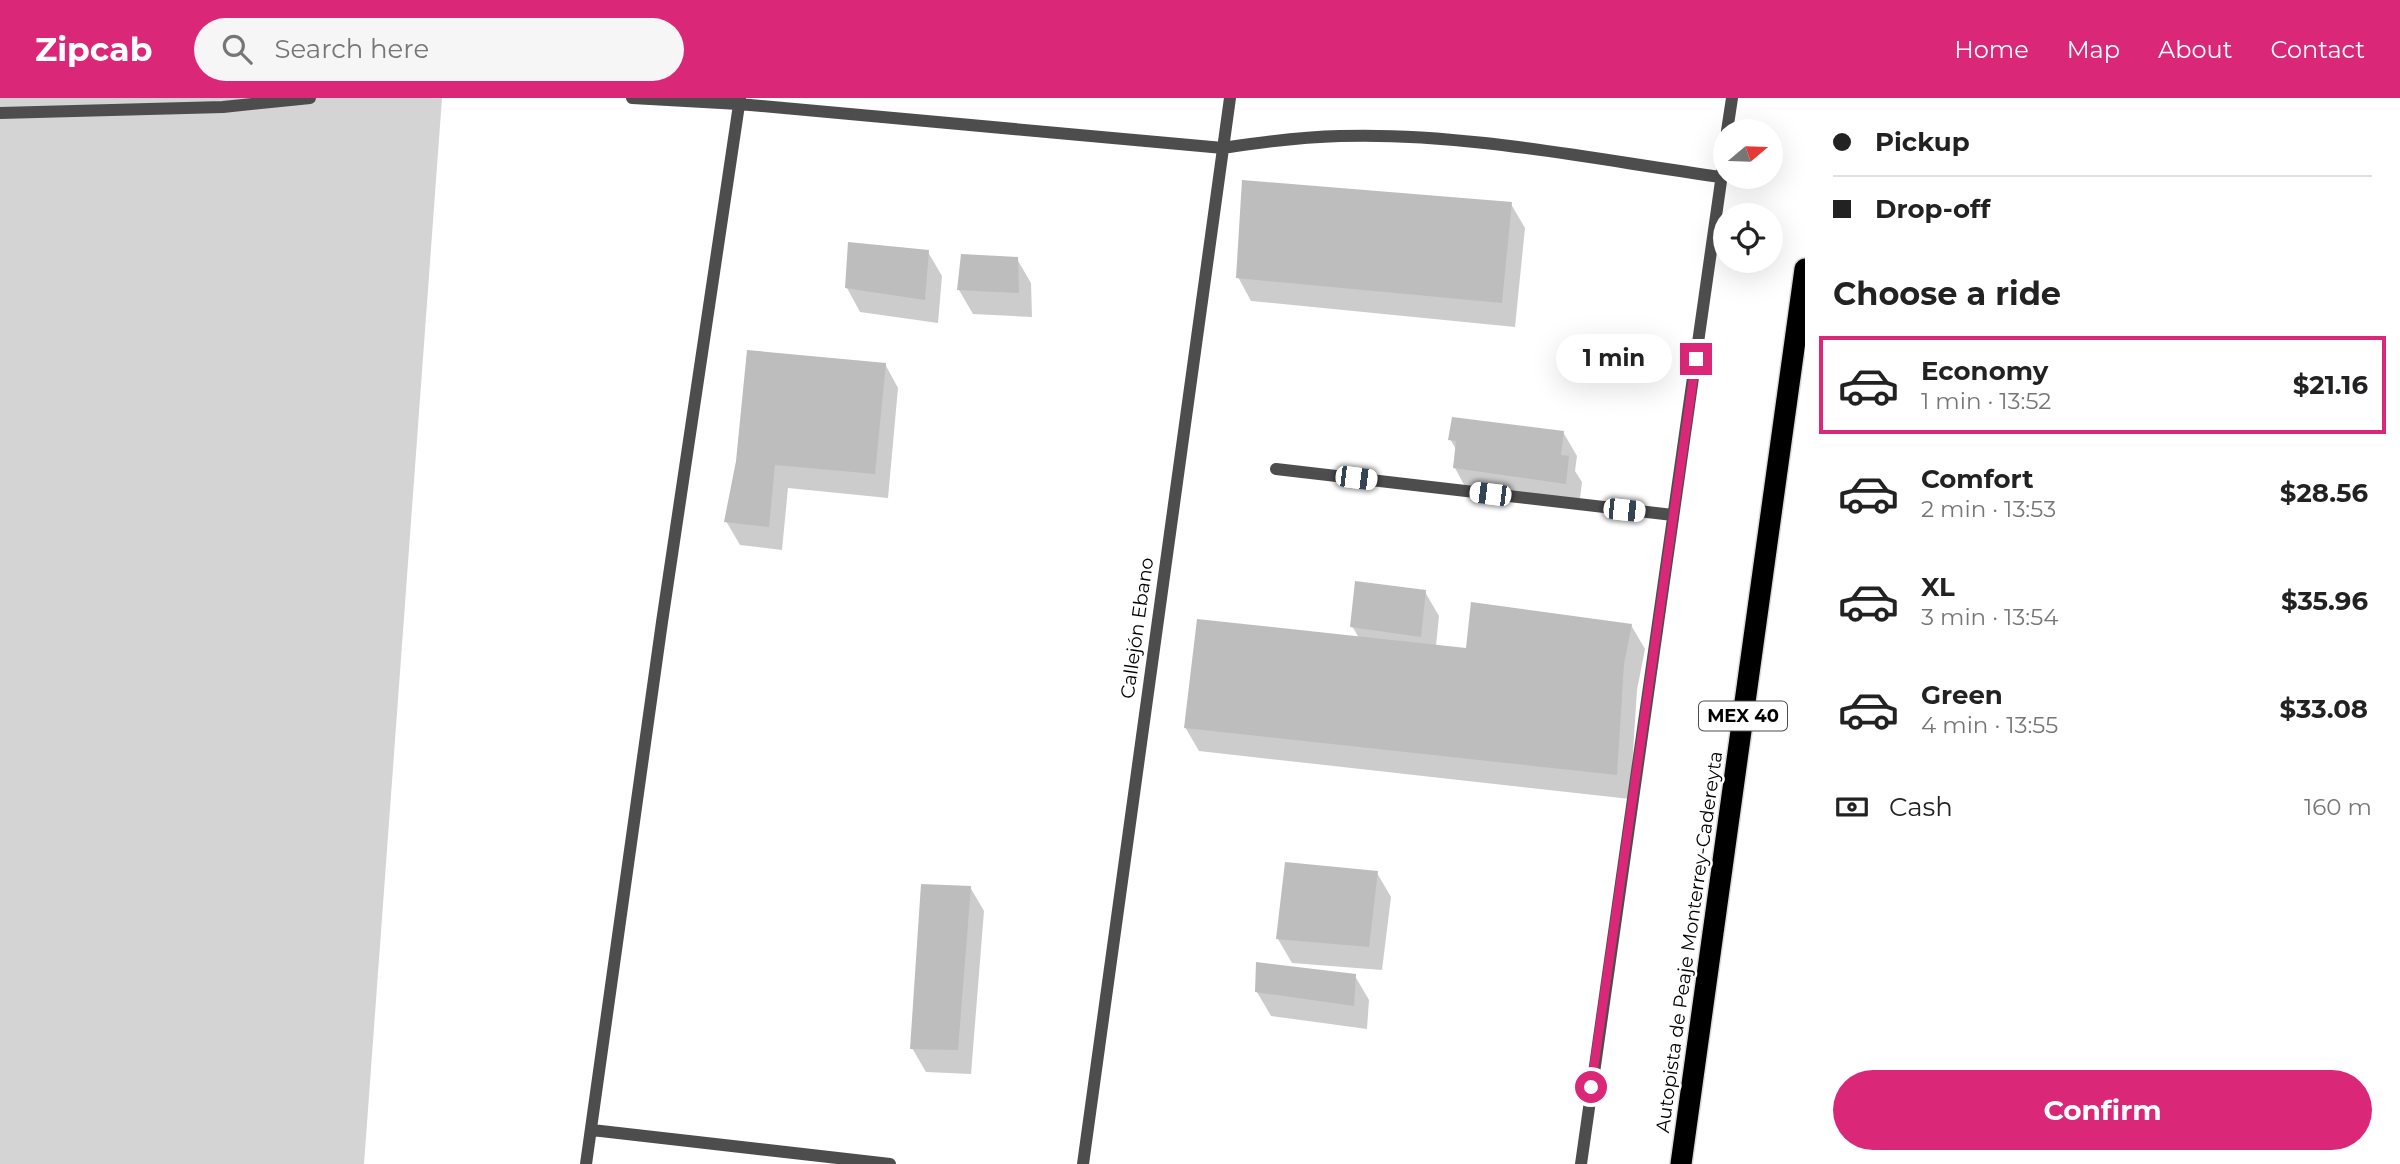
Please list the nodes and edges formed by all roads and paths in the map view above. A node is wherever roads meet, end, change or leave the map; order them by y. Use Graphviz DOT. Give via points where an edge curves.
graph roads {
  1 [pos="310,98"];
  2 [pos="632,98"];
  3 [pos="1230,98"];
  4 [pos="1732,98"];
  5 [pos="740,101"];
  6 [pos="0,113"];
  7 [pos="1729,119"];
  8 [pos="1223,148"];
  9 [pos="1713,176"];
  10 [pos="1719,189"];
  11 [pos="1805,269"];
  12 [pos="1276,469"];
  13 [pos="1674,515"];
  14 [pos="592,1130"];
  15 [pos="586,1164"];
  16 [pos="890,1164"];
  17 [pos="1083,1164"];
  18 [pos="1581,1164"];
  19 [pos="1681,1164"];
  1 -- 6 [label="street" via="223,107"];
  2 -- 5 [label="street"];
  3 -- 8 [label="street, Callejón Ebano"];
  4 -- 7 [label="street"];
  5 -- 8 [label="street"];
  5 -- 14 [label="street"];
  8 -- 9 [label="street" via="1341,135 1460,140"];
  8 -- 17 [label="street, Callejón Ebano"];
  10 -- 13 [label="street"];
  11 -- 19 [label="highway, Autopista de Peaje Monterrey-Cadereyta / MEX 40"];
  12 -- 13 [label="street"];
  13 -- 18 [label="street"];
  14 -- 15 [label="street"];
  14 -- 16 [label="street"];
}
